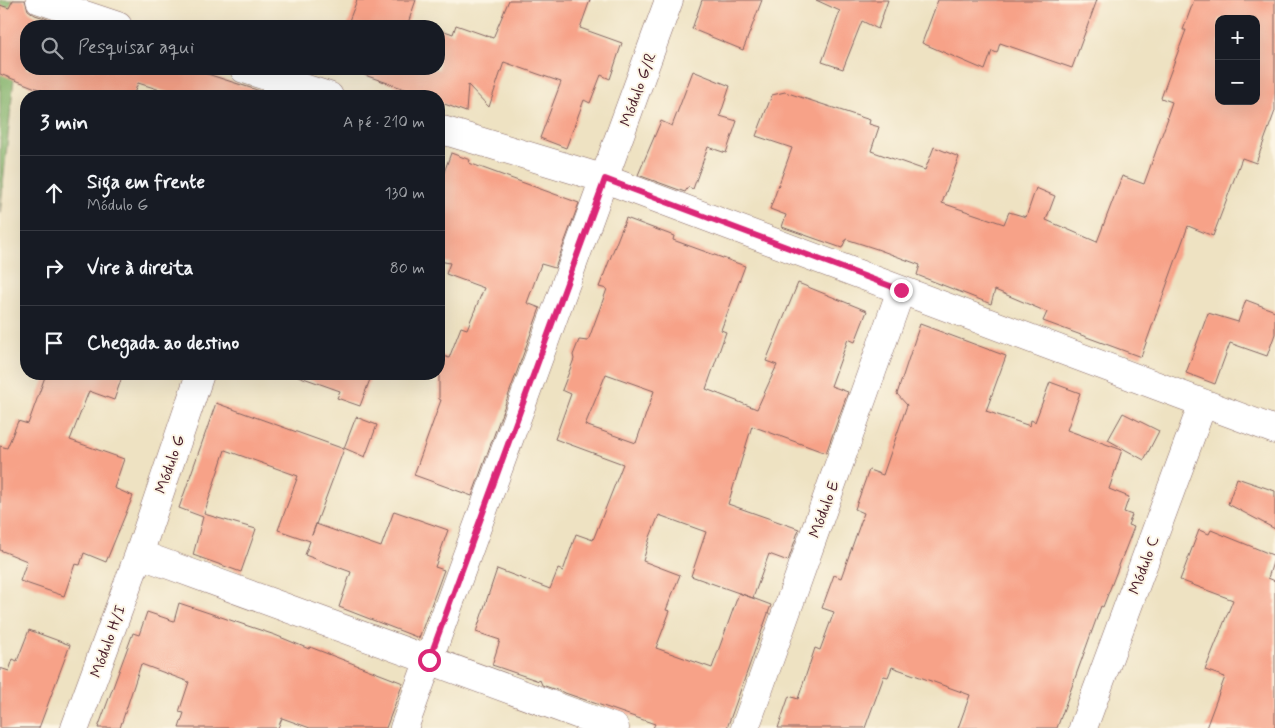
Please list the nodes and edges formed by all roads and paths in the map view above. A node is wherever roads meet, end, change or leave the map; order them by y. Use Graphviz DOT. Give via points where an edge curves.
graph roads {
  1 [pos="40,0"];
  2 [pos="669,0"];
  3 [pos="100,20"];
  4 [pos="258,75"];
  5 [pos="291,90"];
  6 [pos="445,131"];
  7 [pos="605,179"];
  8 [pos="901,290"];
  9 [pos="198,380"];
  10 [pos="1203,403"];
  11 [pos="1275,430"];
  12 [pos="139,554"];
  13 [pos="429,660"];
  14 [pos="75,728"];
  15 [pos="404,728"];
  16 [pos="615,728"];
  17 [pos="745,728"];
  18 [pos="1082,728"];
  1 -- 3 [label="street"];
  2 -- 7 [label="street, Módulo G/R"];
  4 -- 5 [label="street"];
  6 -- 7 [label="street"];
  7 -- 8 [label="street"];
  7 -- 13 [label="street"];
  8 -- 10 [label="street"];
  8 -- 17 [label="street, Módulo E"];
  9 -- 12 [label="street, Módulo G"];
  10 -- 11 [label="street"];
  10 -- 18 [label="street, Módulo C"];
  12 -- 13 [label="street"];
  12 -- 14 [label="street, Módulo H/I"];
  13 -- 15 [label="street"];
  13 -- 16 [label="street"];
}
